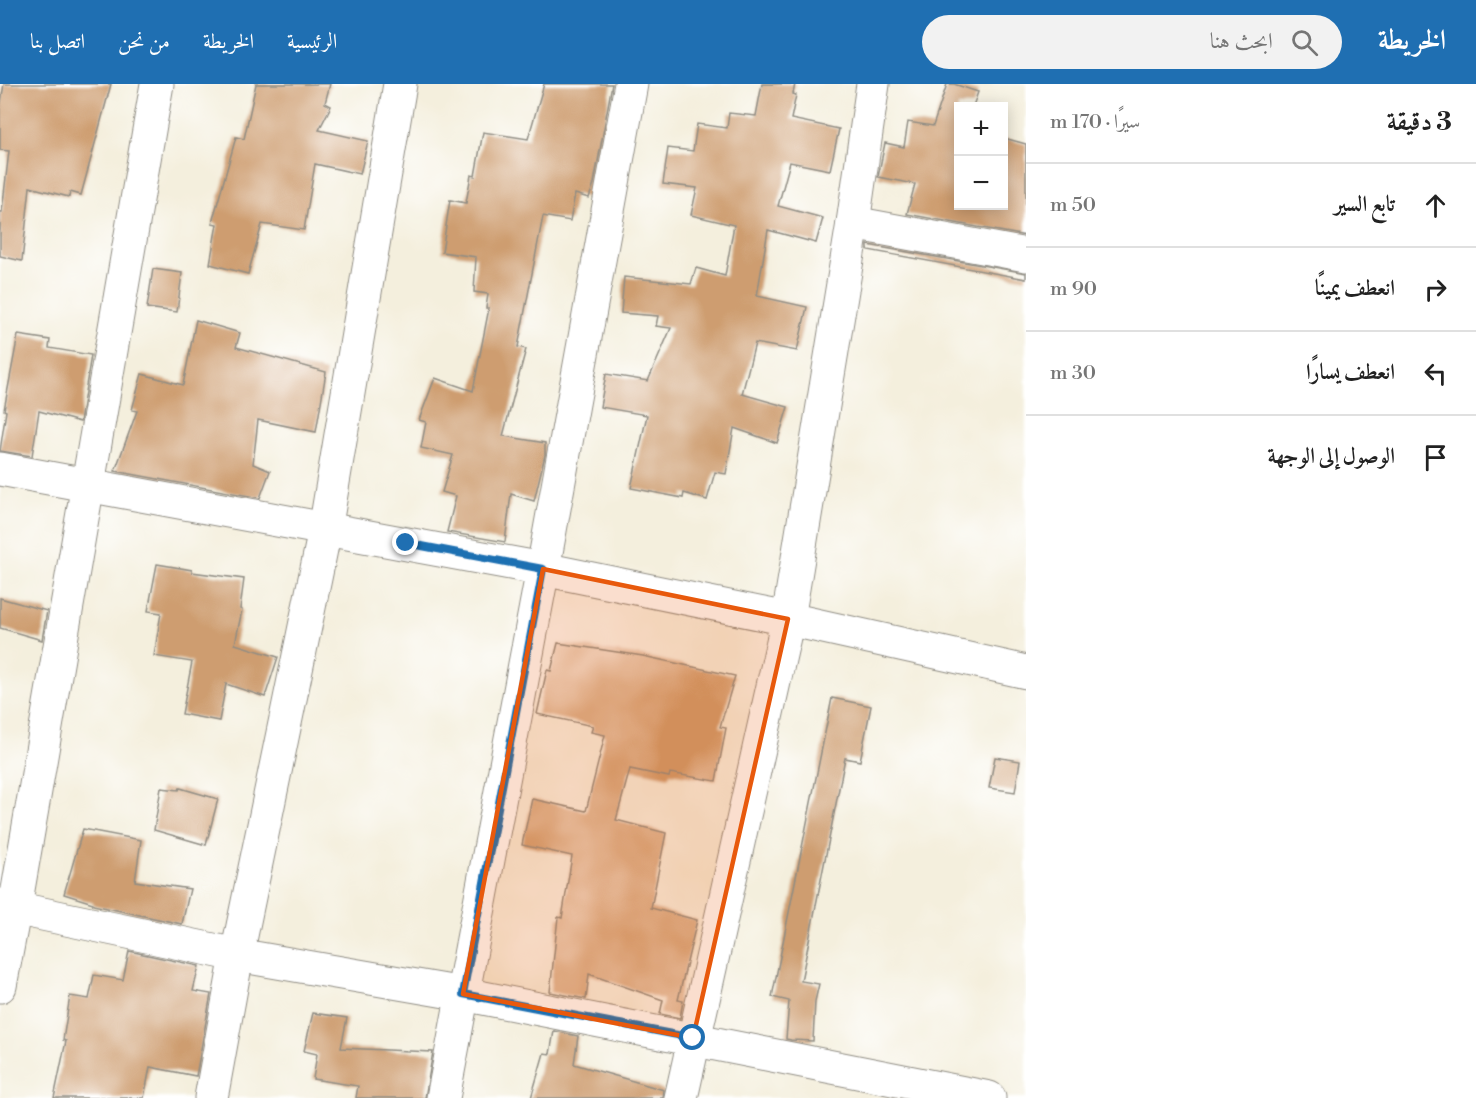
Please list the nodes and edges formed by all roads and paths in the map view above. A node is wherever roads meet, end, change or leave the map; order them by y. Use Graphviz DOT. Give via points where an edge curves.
graph roads {
  1 [pos="157,84"];
  2 [pos="399,84"];
  3 [pos="631,84"];
  4 [pos="873,84"];
  5 [pos="853,223"];
  6 [pos="1026,255"];
  7 [pos="0,469"];
  8 [pos="88,484"];
  9 [pos="326,530"];
  10 [pos="543,569"];
  11 [pos="788,619"];
  12 [pos="1026,672"];
  13 [pos="8,906"];
  14 [pos="237,955"];
  15 [pos="0,986"];
  16 [pos="463,994"];
  17 [pos="693,1038"];
  18 [pos="211,1098"];
  19 [pos="443,1098"];
  20 [pos="681,1098"];
  21 [pos="990,1098"];
  1 -- 8 [label="street"];
  2 -- 9 [label="street"];
  3 -- 10 [label="street"];
  4 -- 5 [label="street"];
  5 -- 6 [label="street"];
  5 -- 11 [label="street"];
  7 -- 8 [label="street"];
  8 -- 9 [label="street"];
  8 -- 13 [label="street"];
  9 -- 10 [label="street"];
  9 -- 14 [label="street"];
  10 -- 11 [label="street"];
  10 -- 16 [label="street"];
  11 -- 12 [label="street"];
  11 -- 17 [label="street"];
  13 -- 14 [label="street"];
  13 -- 15 [label="street"];
  14 -- 16 [label="street"];
  14 -- 18 [label="street"];
  16 -- 17 [label="street"];
  16 -- 19 [label="street"];
  17 -- 20 [label="street"];
  17 -- 21 [label="street"];
}
